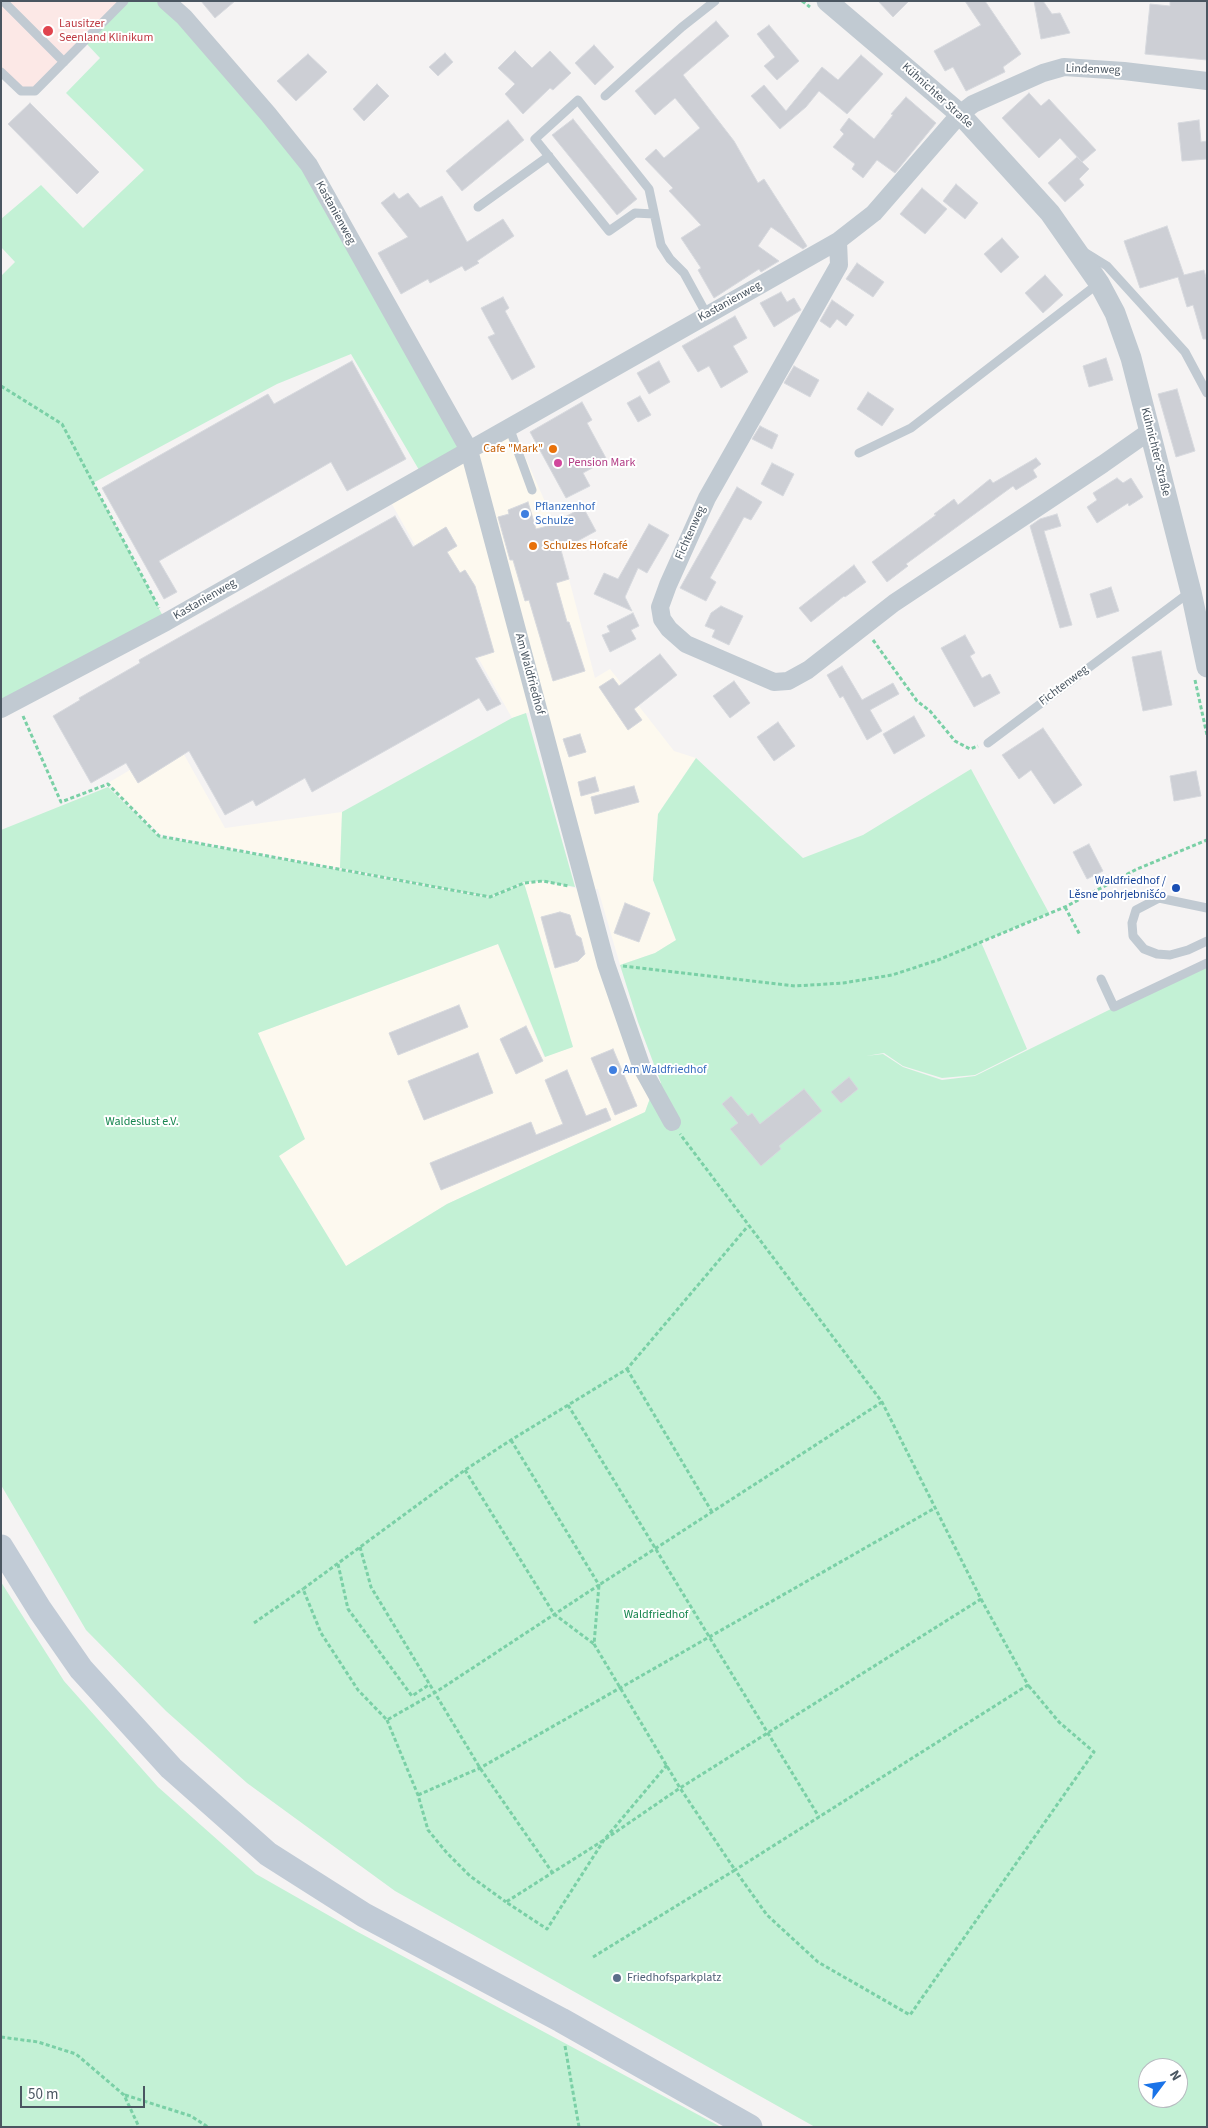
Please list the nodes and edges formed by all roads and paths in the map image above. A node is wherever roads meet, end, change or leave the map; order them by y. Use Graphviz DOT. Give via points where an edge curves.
graph roads {
  1 [pos="3,1"];
  2 [pos="124,1"];
  3 [pos="166,1"];
  4 [pos="715,1"];
  5 [pos="802,1"];
  6 [pos="822,7"];
  7 [pos="64,62"];
  8 [pos="1,72"];
  9 [pos="1207,81"];
  10 [pos="606,96"];
  11 [pos="960,114"];
  12 [pos="549,156"];
  13 [pos="478,207"];
  14 [pos="654,214"];
  15 [pos="838,241"];
  16 [pos="1076,247"];
  17 [pos="1099,283"];
  18 [pos="707,315"];
  19 [pos="1,386"];
  20 [pos="1207,393"];
  21 [pos="509,427"];
  22 [pos="1150,431"];
  23 [pos="469,450"];
  24 [pos="858,453"];
  25 [pos="532,490"];
  26 [pos="1190,592"];
  27 [pos="166,622"];
  28 [pos="864,627"];
  29 [pos="1201,673"];
  30 [pos="9,705"];
  31 [pos="1207,735"];
  32 [pos="988,743"];
  33 [pos="1207,840"];
  34 [pos="586,889"];
  35 [pos="1065,907"];
  36 [pos="1207,908"];
  37 [pos="1080,935"];
  38 [pos="1207,941"];
  39 [pos="1207,963"];
  40 [pos="606,964"];
  41 [pos="1101,979"];
  42 [pos="672,1122"];
  43 [pos="748,1226"];
  44 [pos="627,1369"];
  45 [pos="882,1402"];
  46 [pos="568,1405"];
  47 [pos="511,1440"];
  48 [pos="464,1470"];
  49 [pos="935,1508"];
  50 [pos="712,1512"];
  51 [pos="1,1547"];
  52 [pos="360,1547"];
  53 [pos="656,1548"];
  54 [pos="338,1564"];
  55 [pos="600,1585"];
  56 [pos="303,1589"];
  57 [pos="981,1599"];
  58 [pos="554,1614"];
  59 [pos="254,1623"];
  60 [pos="709,1637"];
  61 [pos="594,1644"];
  62 [pos="430,1684"];
  63 [pos="1028,1685"];
  64 [pos="620,1688"];
  65 [pos="436,1692"];
  66 [pos="387,1720"];
  67 [pos="767,1734"];
  68 [pos="666,1765"];
  69 [pos="480,1768"];
  70 [pos="680,1788"];
  71 [pos="418,1795"];
  72 [pos="819,1817"];
  73 [pos="604,1840"];
  74 [pos="735,1870"];
  75 [pos="552,1872"];
  76 [pos="506,1902"];
  77 [pos="593,1957"];
  78 [pos="561,2020"];
  79 [pos="1,2036"];
  80 [pos="124,2095"];
  81 [pos="140,2127"];
  82 [pos="208,2127"];
  83 [pos="579,2127"];
  84 [pos="750,2127"];
  1 -- 7 [label="lane"];
  2 -- 7 [label="lane"];
  3 -- 23 [label="street, Kastanienweg" via="262,106 309,165"];
  4 -- 10 [label="lane"];
  5 -- 6 [label="path"];
  6 -- 11 [label="street, Kühnichter Straße"];
  7 -- 8 [label="lane" via="35,91 21,91"];
  9 -- 11 [label="street, Lindenweg" via="1064,67 992,95"];
  11 -- 15 [label="street, Kastanienweg" via="874,213"];
  11 -- 16 [label="street, Kühnichter Straße" via="1050,213"];
  12 -- 13 [label="lane"];
  12 -- 14 [label="lane" via="609,231 635,213"];
  12 -- 14 [label="lane" via="535,139 578,100 649,189"];
  14 -- 18 [label="lane" via="661,245 684,273"];
  15 -- 18 [label="street, Kastanienweg"];
  15 -- 28 [label="street, Fichtenweg" via="839,265 707,498 660,607 662,619 669,629 686,644 774,682 788,681 808,670"];
  16 -- 17 [label="street, Kühnichter Straße"];
  16 -- 20 [label="lane, Kühnichter Straße" via="1107,266 1152,313 1185,352"];
  17 -- 22 [label="street, Kühnichter Straße" via="1115,314 1131,358"];
  17 -- 24 [label="lane" via="911,428"];
  18 -- 21 [label="street, Kastanienweg"];
  19 -- 27 [label="path" via="62,424"];
  21 -- 23 [label="street, Kastanienweg"];
  21 -- 25 [label="lane"];
  22 -- 26 [label="street, Kühnichter Straße"];
  22 -- 28 [label="street, Fichtenweg" via="894,603"];
  23 -- 27 [label="street, Kastanienweg"];
  23 -- 34 [label="street, Am Waldfriedhof"];
  26 -- 29 [label="street, Kühnichter Straße"];
  26 -- 32 [label="lane, Fichtenweg"];
  27 -- 30 [label="street, Kastanienweg"];
  28 -- 32 [label="path" via="917,701 930,711 955,741 970,749"];
  29 -- 31 [label="path"];
  30 -- 34 [label="path" via="61,802 108,784 159,836 490,897 524,883 543,881"];
  33 -- 35 [label="path" via="1136,868"];
  34 -- 40 [label="street, Am Waldfriedhof"];
  35 -- 37 [label="path"];
  35 -- 40 [label="path" via="938,960 892,975 844,983 795,986"];
  36 -- 38 [label="lane" via="1159,898 1136,910 1132,923 1133,936 1144,949 1157,954 1170,955"];
  39 -- 41 [label="lane" via="1114,1006"];
  40 -- 42 [label="street, Am Waldfriedhof" via="642,1068"];
  42 -- 43 [label="path"];
  43 -- 44 [label="path"];
  43 -- 45 [label="path"];
  44 -- 46 [label="path"];
  44 -- 50 [label="path"];
  45 -- 49 [label="path"];
  45 -- 50 [label="path"];
  46 -- 47 [label="path"];
  46 -- 53 [label="path"];
  47 -- 48 [label="path"];
  47 -- 55 [label="path"];
  48 -- 52 [label="path"];
  48 -- 58 [label="path"];
  49 -- 57 [label="path"];
  49 -- 60 [label="path"];
  50 -- 53 [label="path"];
  51 -- 78 [label="main road" via="81,1670 171,1768 268,1854 364,1915"];
  52 -- 54 [label="path"];
  52 -- 62 [label="path" via="370,1587"];
  53 -- 55 [label="path"];
  53 -- 60 [label="path"];
  54 -- 56 [label="path"];
  54 -- 62 [label="path" via="348,1609 412,1696"];
  55 -- 58 [label="path"];
  55 -- 61 [label="path"];
  56 -- 59 [label="path"];
  56 -- 66 [label="path" via="321,1633 358,1690"];
  57 -- 63 [label="path"];
  57 -- 67 [label="path"];
  58 -- 61 [label="path"];
  58 -- 65 [label="path"];
  60 -- 64 [label="path"];
  60 -- 67 [label="path"];
  61 -- 64 [label="path"];
  62 -- 65 [label="path"];
  63 -- 72 [label="path"];
  63 -- 74 [label="path" via="1059,1722 1094,1752 910,2015 818,1962 767,1915"];
  64 -- 68 [label="path"];
  64 -- 69 [label="path"];
  65 -- 66 [label="path"];
  65 -- 69 [label="path"];
  66 -- 71 [label="path"];
  67 -- 70 [label="path"];
  67 -- 72 [label="path"];
  68 -- 70 [label="path"];
  68 -- 73 [label="path"];
  69 -- 71 [label="path"];
  69 -- 75 [label="path"];
  70 -- 73 [label="path"];
  70 -- 74 [label="path"];
  71 -- 76 [label="path" via="428,1830 470,1876"];
  72 -- 74 [label="path"];
  73 -- 75 [label="path"];
  73 -- 76 [label="path" via="546,1929"];
  74 -- 77 [label="path"];
  75 -- 76 [label="path"];
  78 -- 83 [label="path"];
  78 -- 84 [label="main road"];
  79 -- 80 [label="path" via="38,2042 76,2054"];
  80 -- 81 [label="path"];
  80 -- 82 [label="path" via="191,2116"];
}
